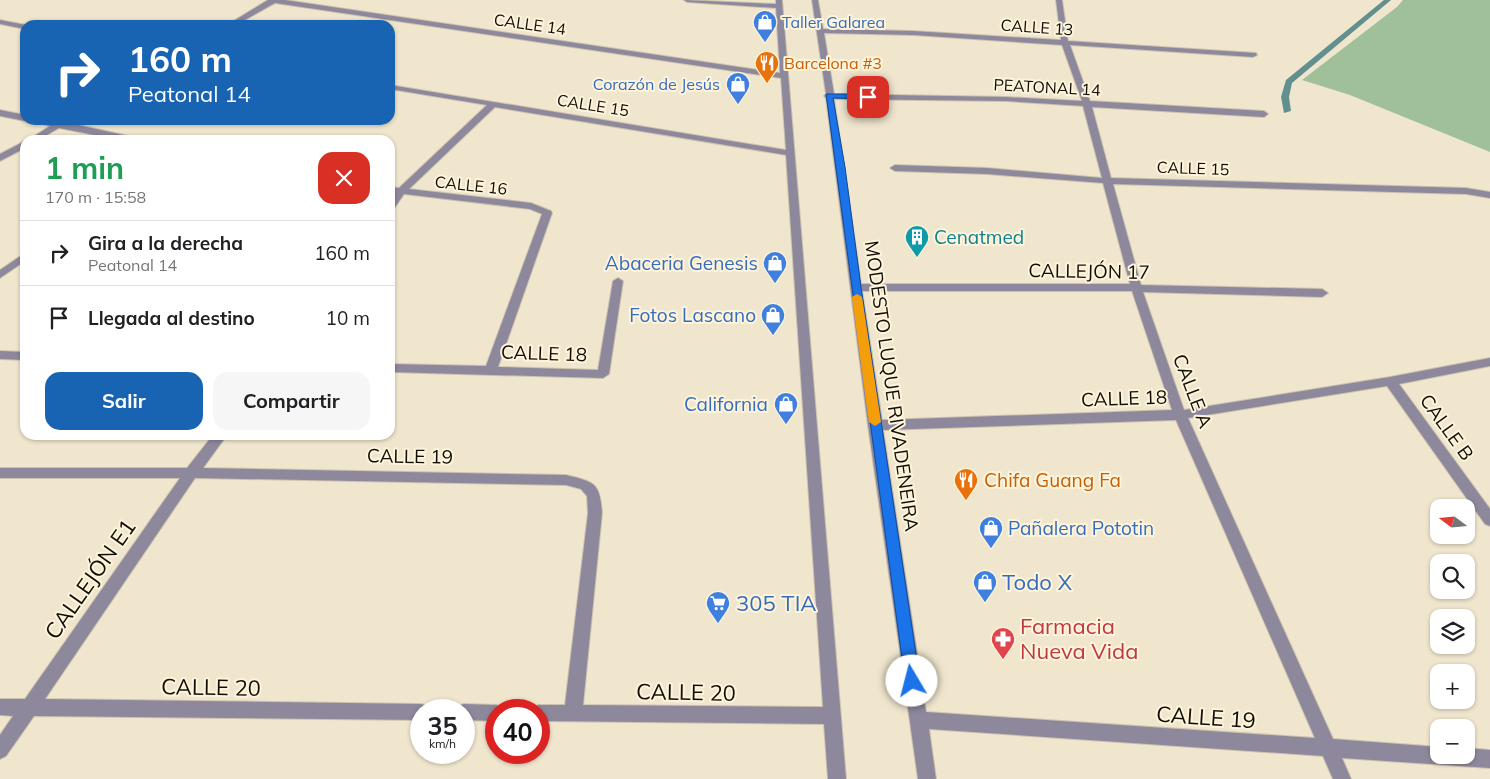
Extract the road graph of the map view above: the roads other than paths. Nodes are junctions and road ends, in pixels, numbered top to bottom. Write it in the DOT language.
graph roads {
  1 [pos="273,0"];
  2 [pos="687,0"];
  3 [pos="815,0"];
  4 [pos="1059,0"];
  5 [pos="780,3"];
  6 [pos="240,20"];
  7 [pos="0,22"];
  8 [pos="20,25"];
  9 [pos="819,31"];
  10 [pos="1065,43"];
  11 [pos="1253,55"];
  12 [pos="785,76"];
  13 [pos="395,88"];
  14 [pos="828,96"];
  15 [pos="493,104"];
  16 [pos="1087,104"];
  17 [pos="0,113"];
  18 [pos="1264,114"];
  19 [pos="20,117"];
  20 [pos="57,125"];
  21 [pos="40,135"];
  22 [pos="108,135"];
  23 [pos="20,147"];
  24 [pos="790,153"];
  25 [pos="0,158"];
  26 [pos="895,168"];
  27 [pos="1109,181"];
  28 [pos="395,191"];
  29 [pos="401,192"];
  30 [pos="1490,195"];
  31 [pos="395,201"];
  32 [pos="20,260"];
  33 [pos="0,275"];
  34 [pos="618,281"];
  35 [pos="856,287"];
  36 [pos="1136,288"];
  37 [pos="1322,292"];
  38 [pos="0,355"];
  39 [pos="20,356"];
  40 [pos="1490,362"];
  41 [pos="395,368"];
  42 [pos="490,371"];
  43 [pos="1390,381"];
  44 [pos="1180,415"];
  45 [pos="875,425"];
  46 [pos="216,440"];
  47 [pos="0,473"];
  48 [pos="191,473"];
  49 [pos="1490,520"];
  50 [pos="0,707"];
  51 [pos="29,707"];
  52 [pos="410,712"];
  53 [pos="550,713"];
  54 [pos="573,714"];
  55 [pos="832,716"];
  56 [pos="918,720"];
  57 [pos="1330,748"];
  58 [pos="0,750"];
  59 [pos="1490,759"];
  60 [pos="836,779"];
  61 [pos="927,779"];
  62 [pos="1342,779"];
  1 -- 6 [label="street"];
  1 -- 12 [label="street, CALLE 14"];
  2 -- 5 [label="street"];
  3 -- 9 [label="street, MODESTO LUQUE RIVADENEIRA"];
  4 -- 10 [label="street, CALLE A"];
  5 -- 12 [label="street"];
  7 -- 8 [label="street"];
  9 -- 10 [label="street, CALLE 13"];
  9 -- 14 [label="street, MODESTO LUQUE RIVADENEIRA"];
  10 -- 11 [label="street, CALLE 13"];
  10 -- 16 [label="street, CALLE A"];
  12 -- 24 [label="street"];
  13 -- 15 [label="street, CALLE 15"];
  14 -- 16 [label="street, PEATONAL 14"];
  14 -- 35 [label="street, MODESTO LUQUE RIVADENEIRA"];
  15 -- 24 [label="street, CALLE 15"];
  15 -- 29 [label="street"];
  16 -- 18 [label="street, PEATONAL 14"];
  16 -- 27 [label="street, CALLE A"];
  17 -- 19 [label="street"];
  20 -- 21 [label="street"];
  20 -- 22 [label="street"];
  23 -- 25 [label="street"];
  24 -- 55 [label="street"];
  26 -- 27 [label="street, CALLE 15"];
  27 -- 30 [label="street, CALLE 15"];
  27 -- 36 [label="street, CALLE A"];
  28 -- 29 [label="street, CALLE 16"];
  29 -- 31 [label="street"];
  29 -- 42 [label="street, CALLE 16"];
  32 -- 33 [label="street"];
  34 -- 42 [label="street, CALLE 18"];
  35 -- 36 [label="street, CALLEJÓN 17"];
  35 -- 45 [label="street, MODESTO LUQUE RIVADENEIRA"];
  36 -- 37 [label="street, CALLEJÓN 17"];
  36 -- 44 [label="street, CALLE A"];
  38 -- 39 [label="street"];
  40 -- 43 [label="street, CALLE 18"];
  41 -- 42 [label="street, CALLE 18"];
  43 -- 44 [label="street, CALLE 18"];
  43 -- 49 [label="street, CALLE B"];
  44 -- 45 [label="street, CALLE 18"];
  44 -- 57 [label="street, CALLE A"];
  45 -- 56 [label="street, MODESTO LUQUE RIVADENEIRA"];
  46 -- 48 [label="street, CALLEJÓN E1"];
  47 -- 48 [label="street, CALLE 19"];
  48 -- 51 [label="street, CALLEJÓN E1"];
  48 -- 54 [label="street, CALLE 19"];
  50 -- 51 [label="street, CALLE 20"];
  51 -- 52 [label="street, CALLE 20"];
  51 -- 58 [label="street, CALLEJÓN E1"];
  53 -- 54 [label="street, CALLE 20"];
  54 -- 55 [label="street, CALLE 20"];
  55 -- 60 [label="street"];
  56 -- 57 [label="street, CALLE 19"];
  56 -- 61 [label="street, MODESTO LUQUE RIVADENEIRA"];
  57 -- 59 [label="street, CALLE 19"];
  57 -- 62 [label="street, CALLE A"];
}
